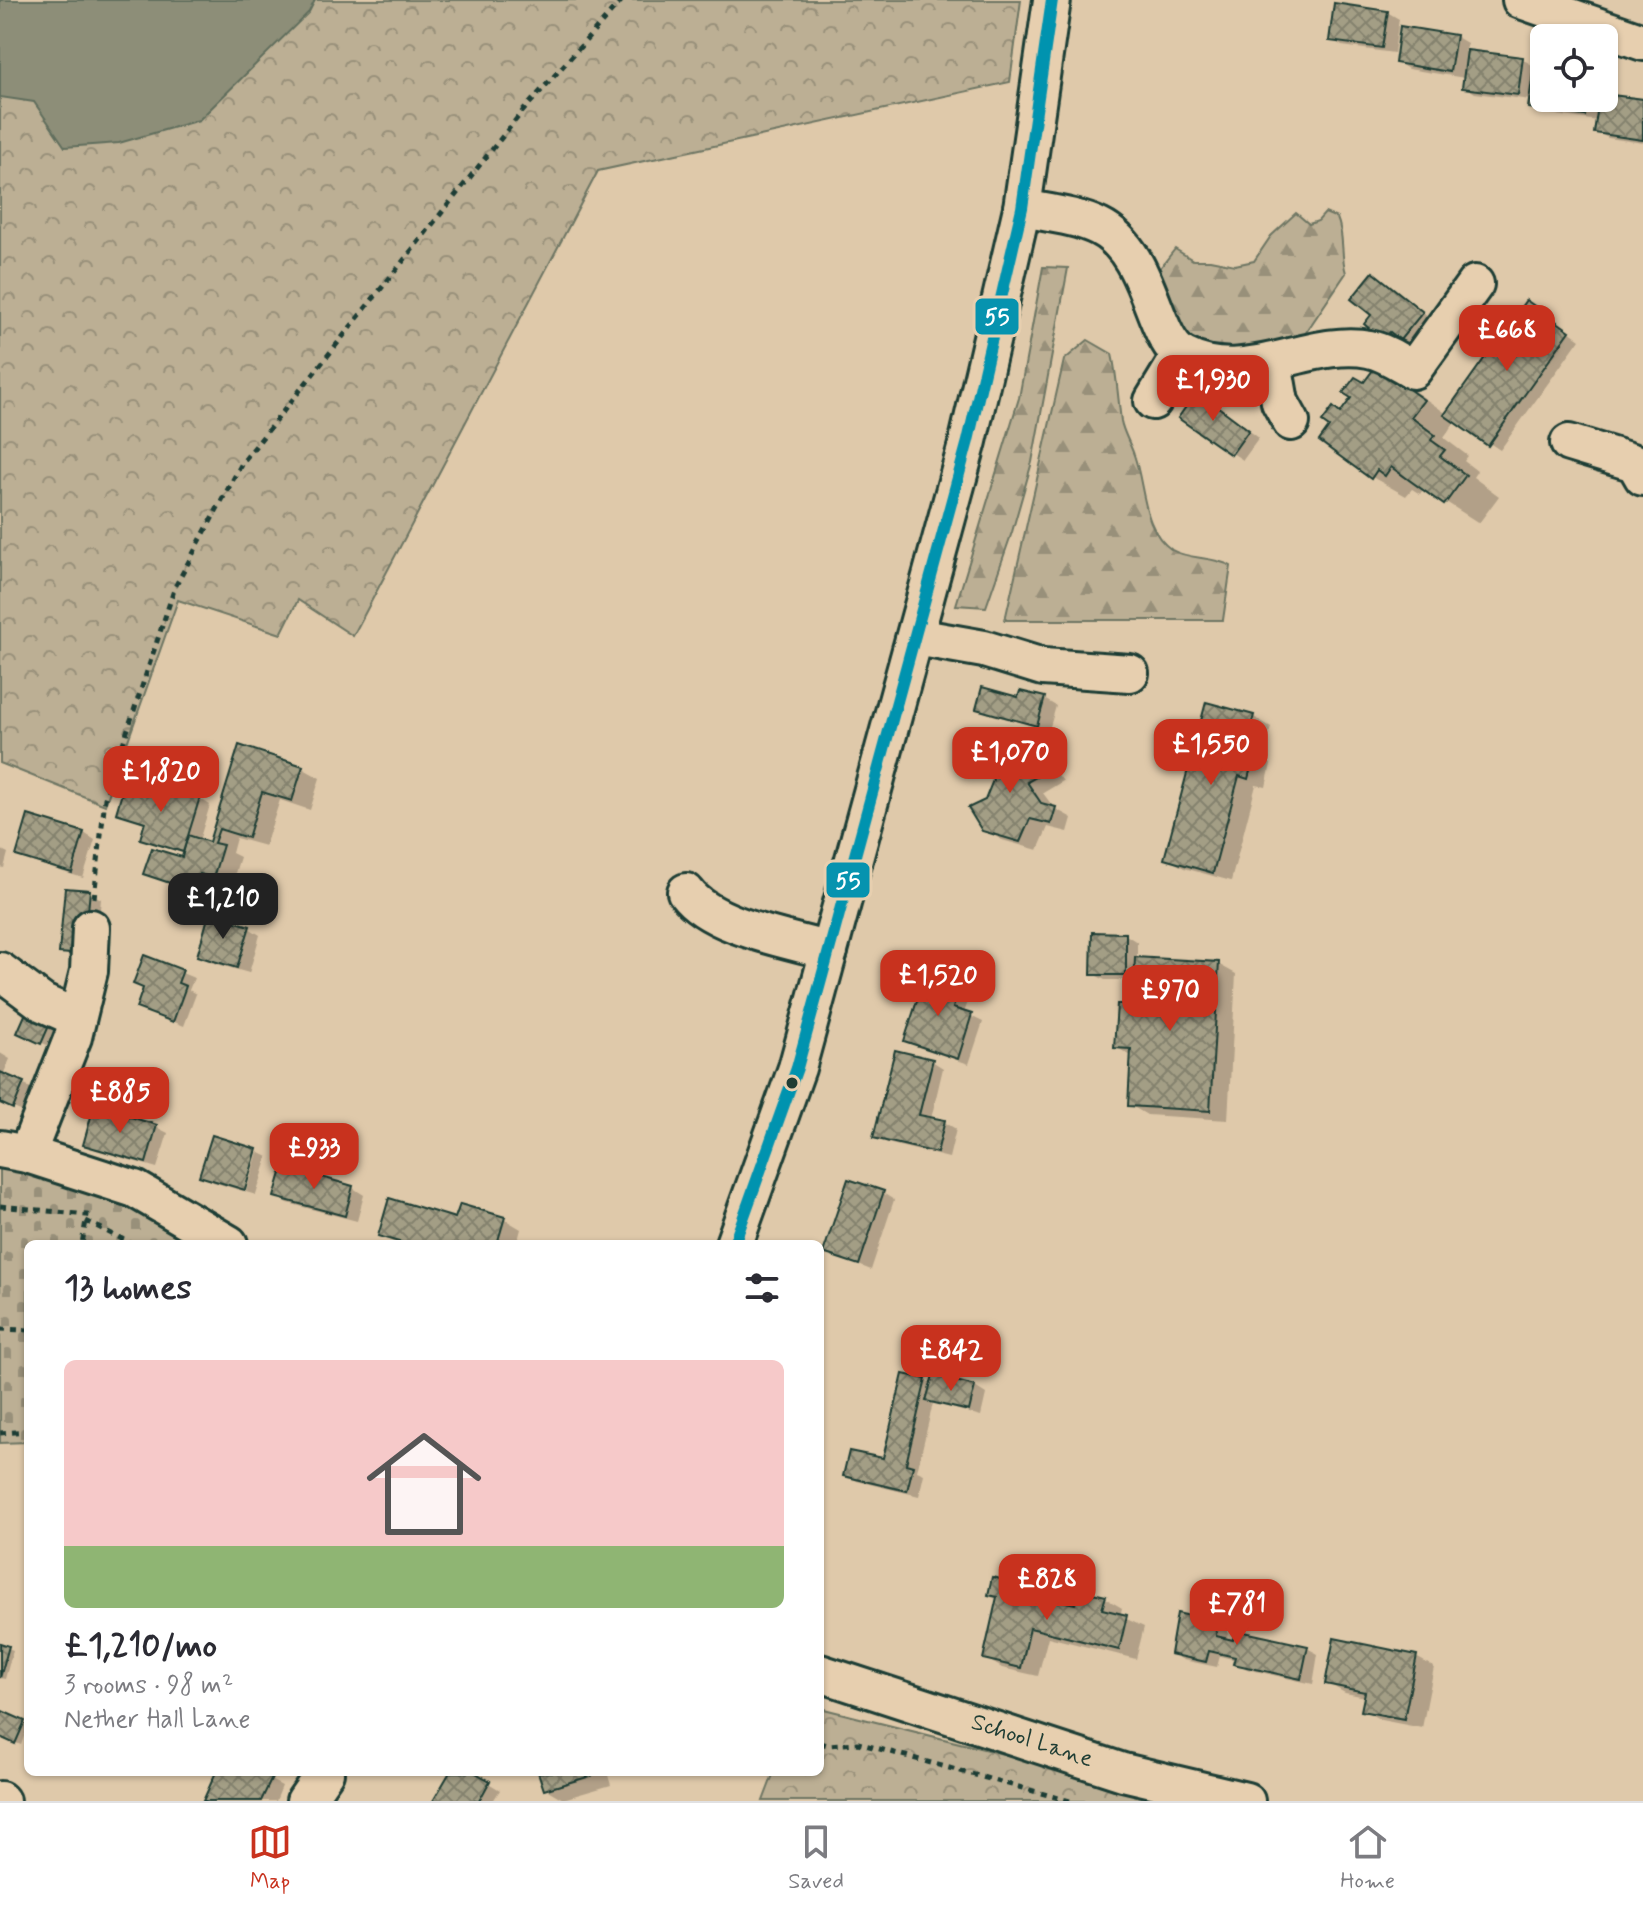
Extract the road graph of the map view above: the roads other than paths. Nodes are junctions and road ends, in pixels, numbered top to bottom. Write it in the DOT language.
graph roads {
  1 [pos="1052,0"];
  2 [pos="1521,0"];
  3 [pos="1643,42"];
  4 [pos="1022,208"];
  5 [pos="1475,284"];
  6 [pos="1181,355"];
  7 [pos="1273,362"];
  8 [pos="1153,401"];
  9 [pos="1291,422"];
  10 [pos="1569,443"];
  11 [pos="1643,477"];
  12 [pos="916,637"];
  13 [pos="1130,673"];
  14 [pos="686,892"];
  15 [pos="91,928"];
  16 [pos="829,951"];
  17 [pos="0,971"];
  18 [pos="77,1018"];
  19 [pos="14,1151"];
  20 [pos="222,1240"];
  21 [pos="735,1240"];
  22 [pos="824,1674"];
  23 [pos="1246,1801"];
  1 -- 4 [label="street"];
  2 -- 3 [label="street"];
  4 -- 6 [label="street"];
  4 -- 12 [label="street"];
  5 -- 7 [label="street"];
  6 -- 7 [label="street"];
  6 -- 8 [label="street"];
  7 -- 9 [label="street"];
  10 -- 11 [label="street"];
  12 -- 13 [label="street"];
  12 -- 16 [label="street"];
  14 -- 16 [label="street"];
  15 -- 18 [label="street"];
  16 -- 21 [label="street"];
  17 -- 18 [label="street"];
  18 -- 19 [label="street"];
  19 -- 20 [label="street"];
  22 -- 23 [label="street, School Lane"];
}
